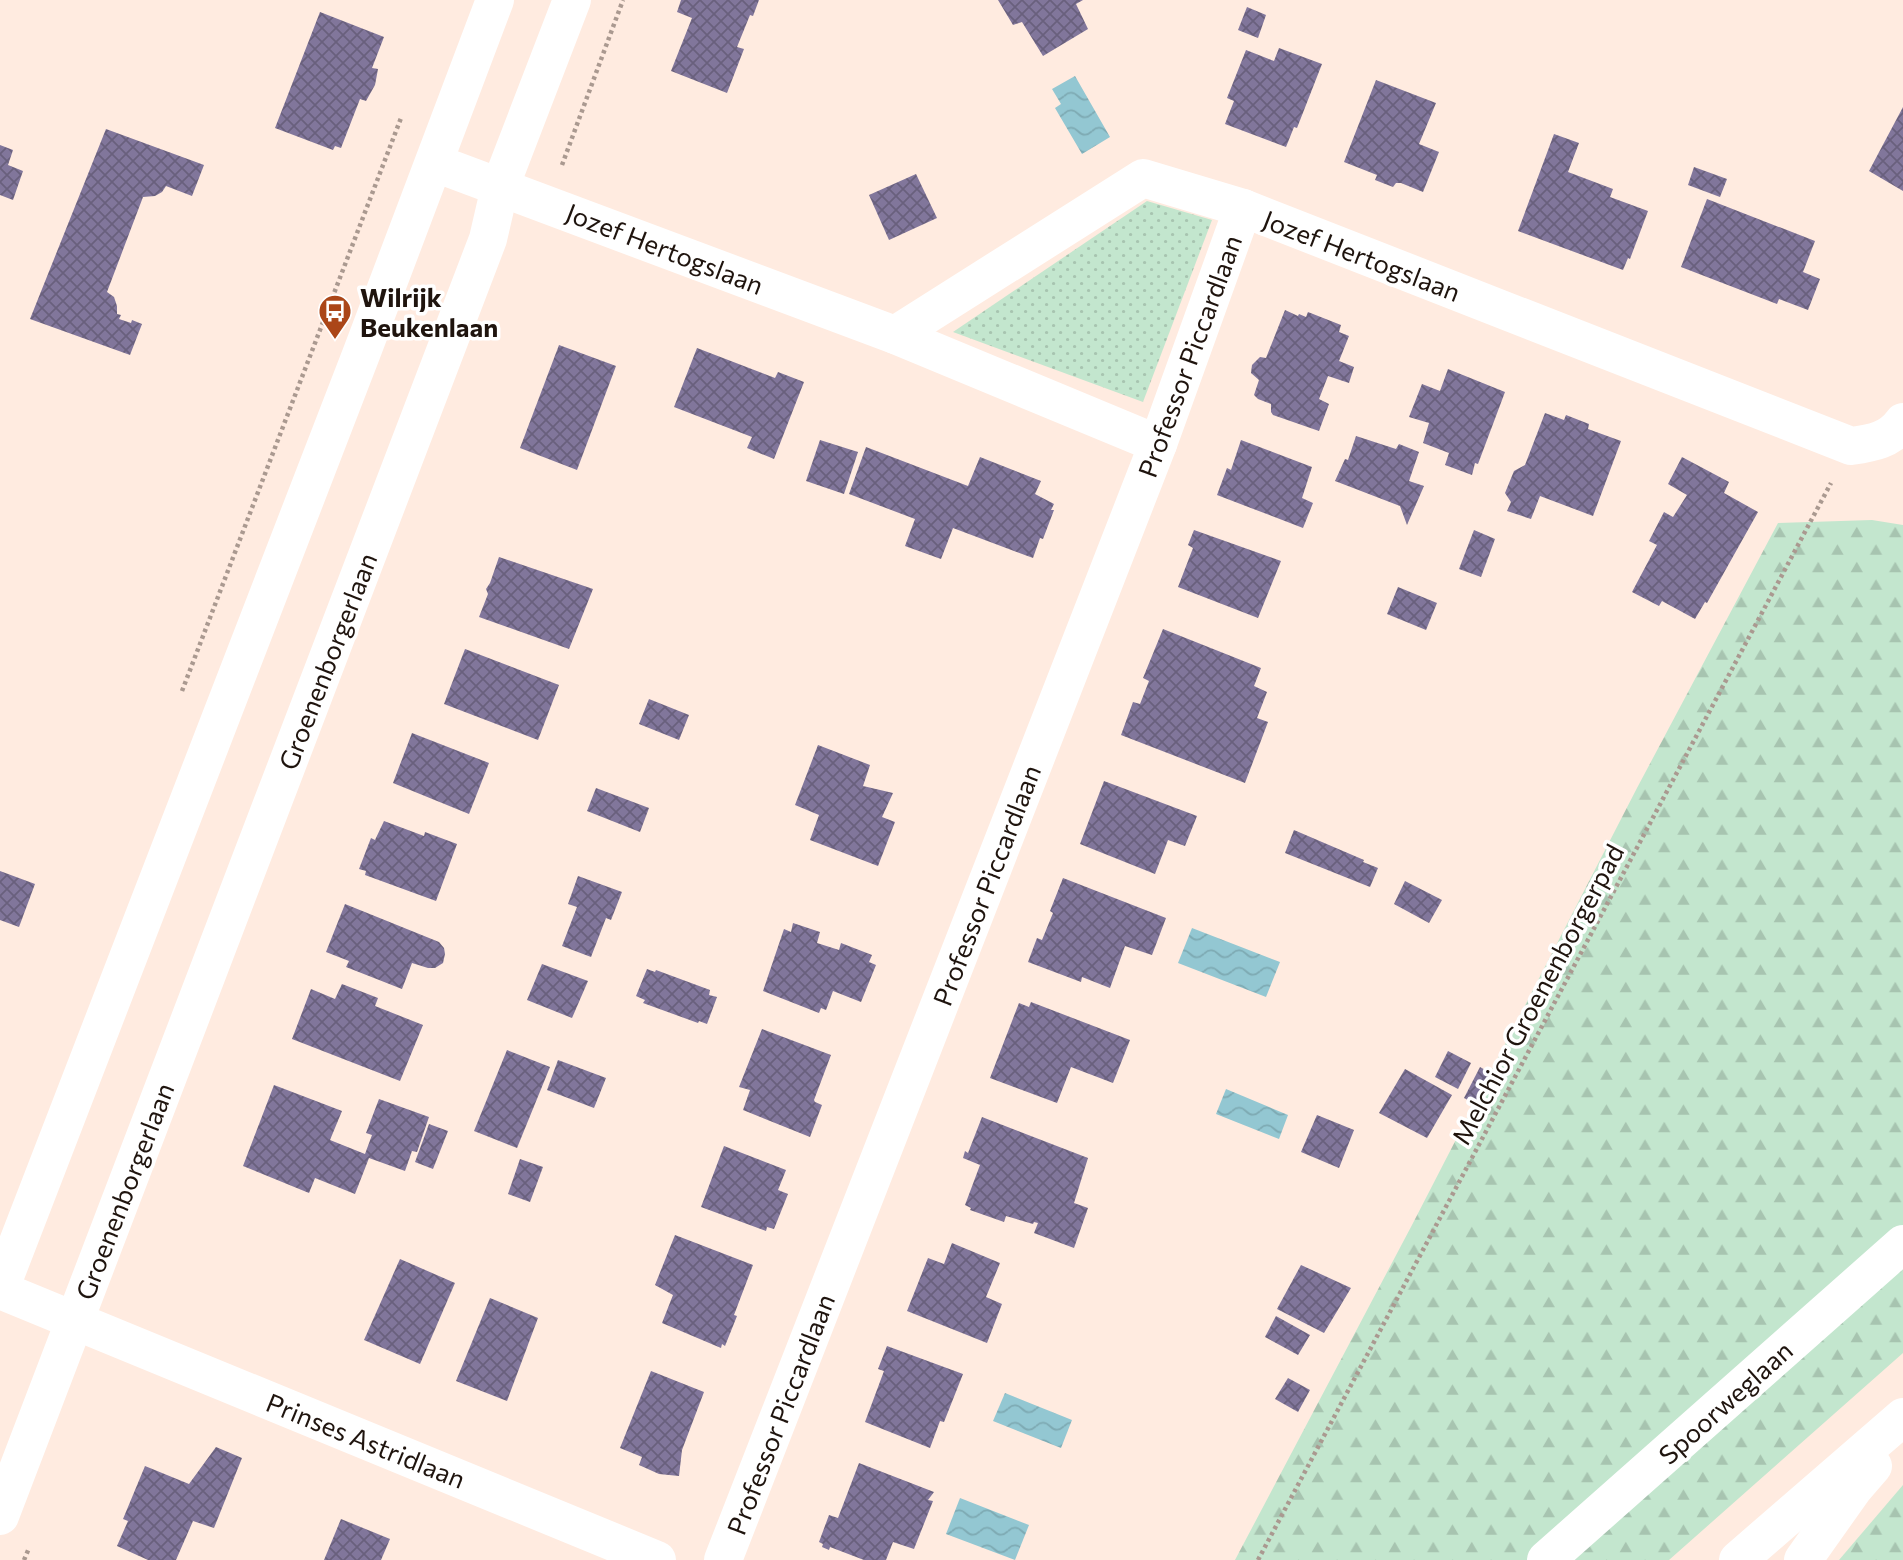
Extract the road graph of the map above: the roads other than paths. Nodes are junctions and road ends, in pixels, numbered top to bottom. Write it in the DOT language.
graph roads {
  1 [pos="495,0"];
  2 [pos="572,0"];
  3 [pos="435,163"];
  4 [pos="500,187"];
  5 [pos="1243,208"];
  6 [pos="895,335"];
  7 [pos="1903,422"];
  8 [pos="1158,444"];
  9 [pos="1903,1244"];
  10 [pos="0,1290"];
  11 [pos="75,1320"];
  12 [pos="1903,1417"];
  13 [pos="1903,1434"];
  14 [pos="0,1516"];
  15 [pos="657,1560"];
  16 [pos="723,1560"];
  17 [pos="1546,1560"];
  18 [pos="1738,1560"];
  19 [pos="1803,1560"];
  1 -- 3 [label="main road, Groenenborgerlaan"];
  2 -- 4 [label="main road, Groenenborgerlaan"];
  3 -- 4 [label="main road, Jozef Hertogslaan"];
  3 -- 10 [label="main road, Groenenborgerlaan"];
  4 -- 6 [label="main road, Jozef Hertogslaan"];
  4 -- 11 [label="main road, Groenenborgerlaan"];
  5 -- 6 [label="main road, Jozef Hertogslaan"];
  5 -- 7 [label="main road, Jozef Hertogslaan"];
  5 -- 8 [label="main road, Professor Piccardlaan"];
  6 -- 8 [label="main road, Jozef Hertogslaan"];
  8 -- 16 [label="main road, Professor Piccardlaan"];
  9 -- 17 [label="main road, Spoorweglaan"];
  10 -- 11 [label="main road, Groenenborgerlaan"];
  11 -- 14 [label="main road, Groenenborgerlaan"];
  11 -- 15 [label="main road, Prinses Astridlaan"];
  12 -- 18 [label="main road"];
  13 -- 19 [label="main road"];
}
